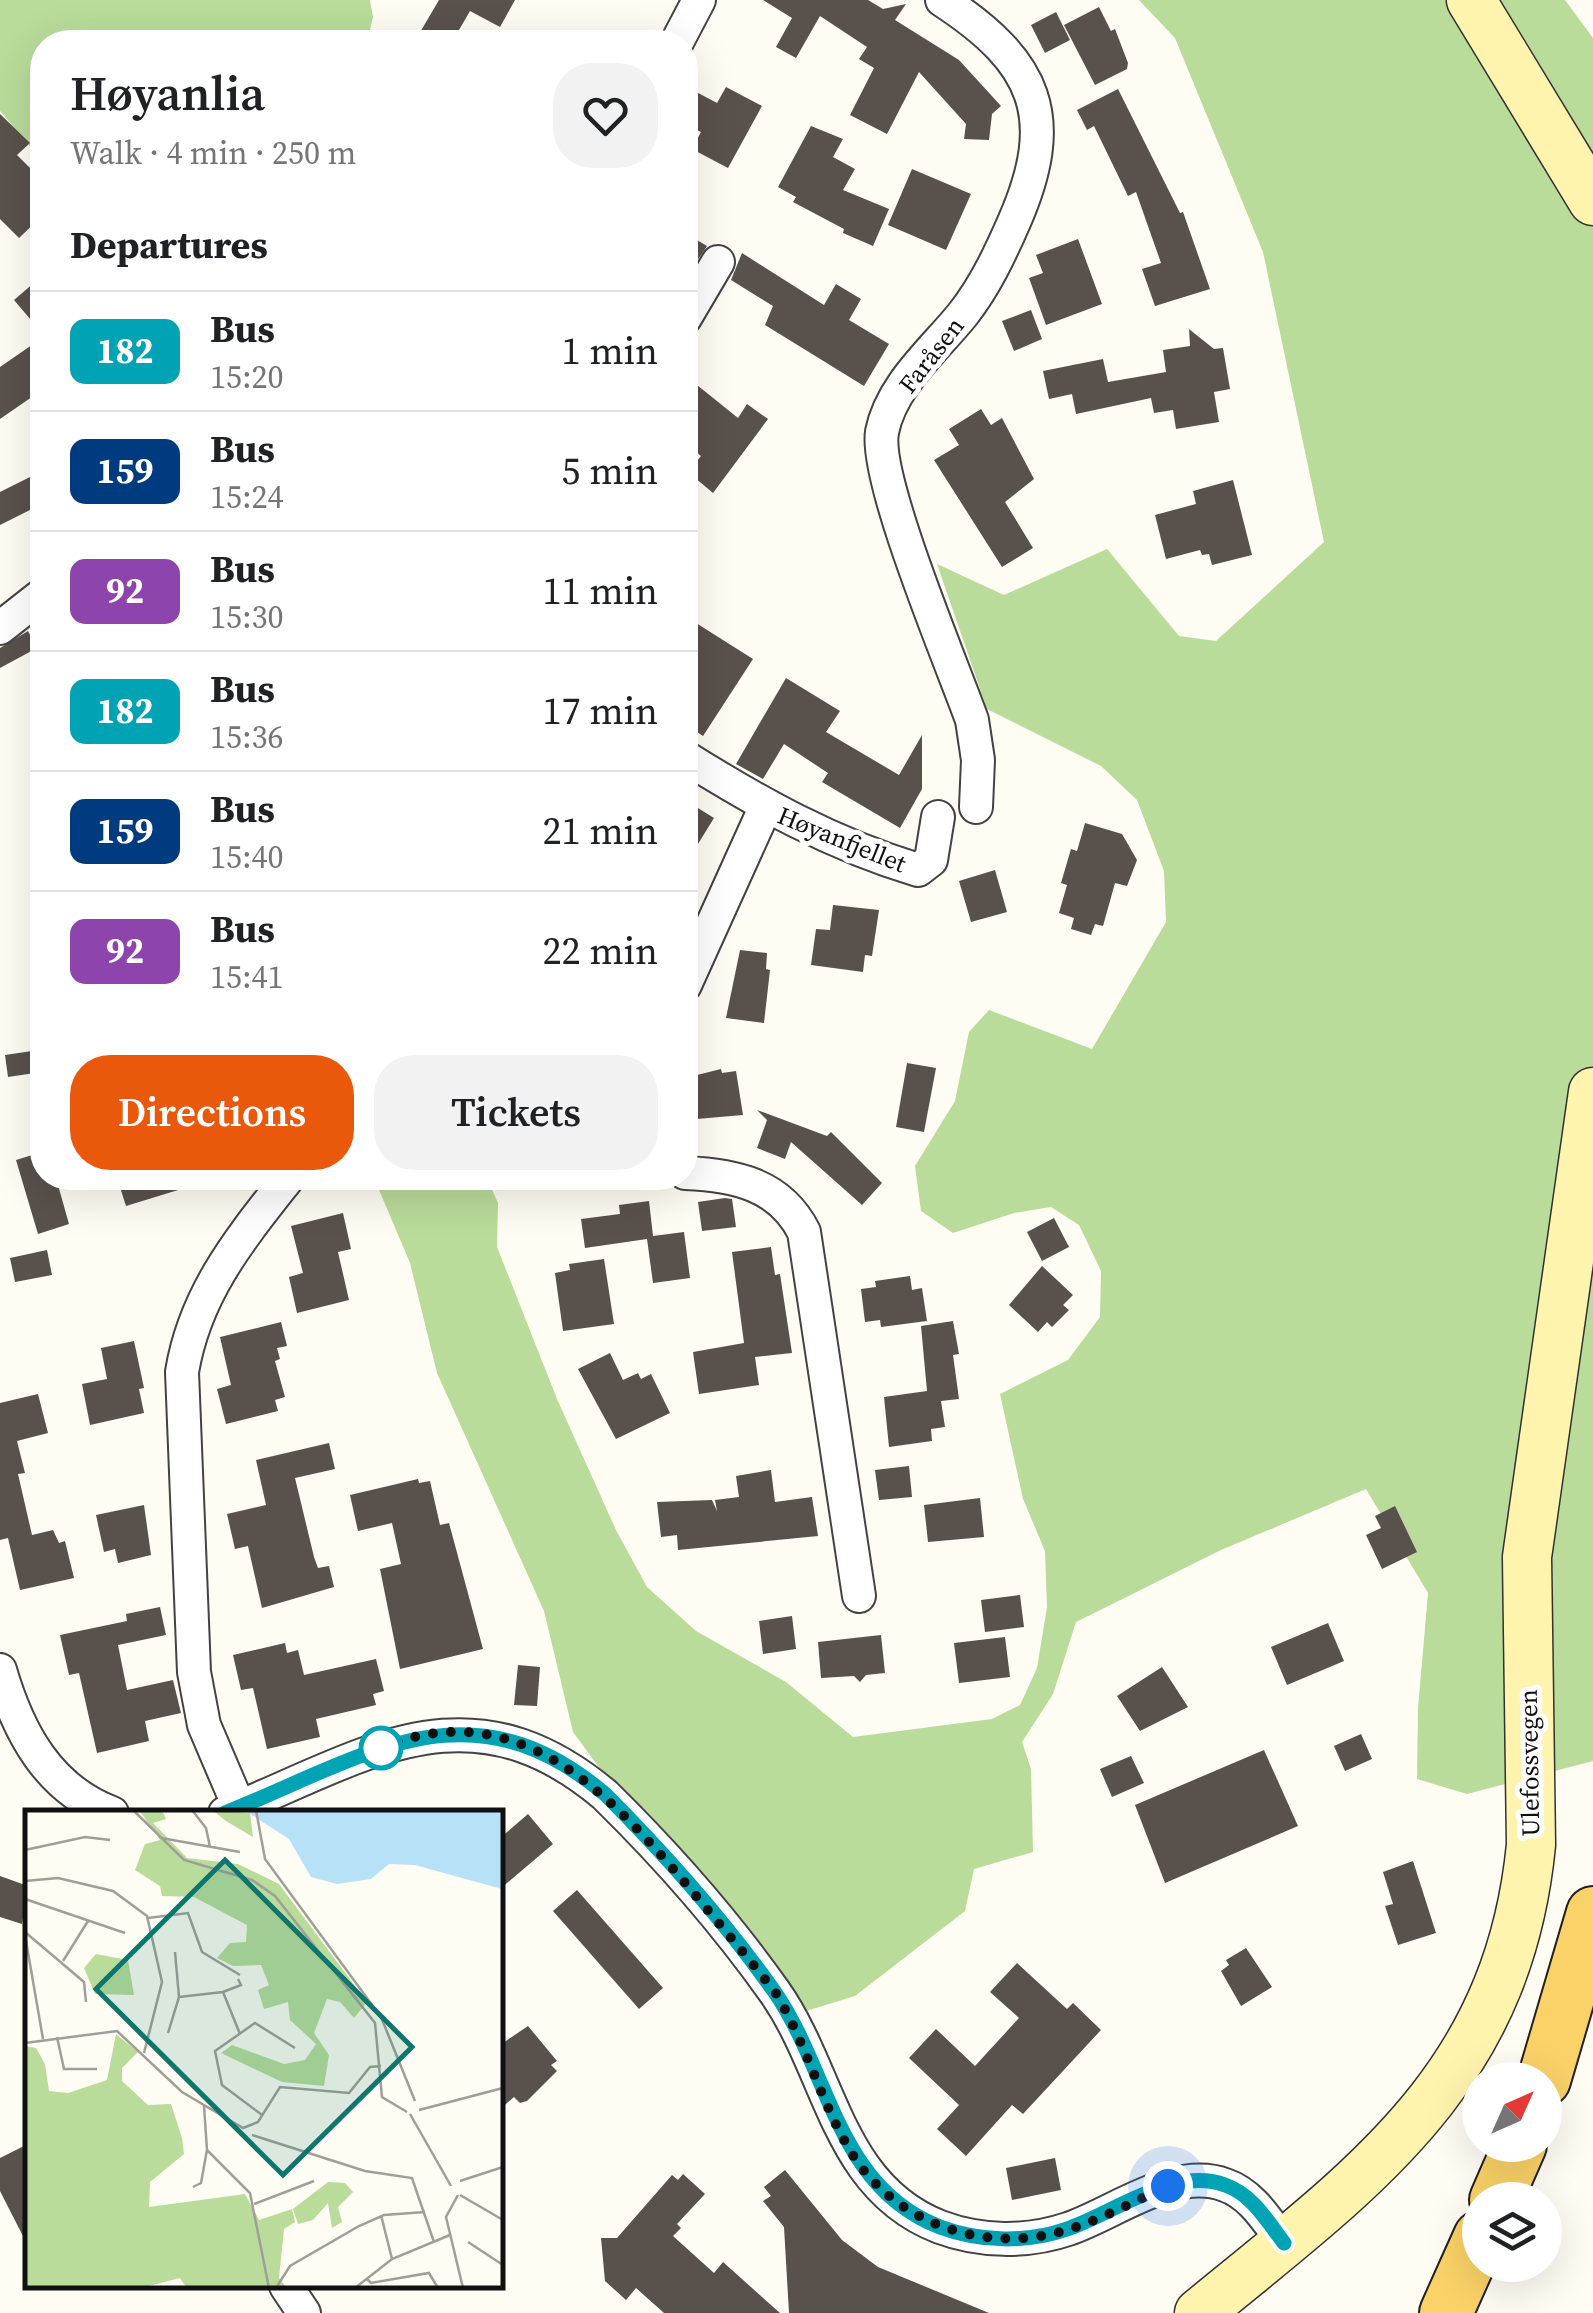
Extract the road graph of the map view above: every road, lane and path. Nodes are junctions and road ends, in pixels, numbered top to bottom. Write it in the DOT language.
graph roads {
  1 [pos="699,0"];
  2 [pos="942,0"];
  3 [pos="1471,0"];
  4 [pos="683,30"];
  5 [pos="1593,201"];
  6 [pos="718,262"];
  7 [pos="698,296"];
  8 [pos="30,604"];
  9 [pos="0,628"];
  10 [pos="698,764"];
  11 [pos="976,806"];
  12 [pos="765,808"];
  13 [pos="938,817"];
  14 [pos="698,956"];
  15 [pos="1593,1092"];
  16 [pos="698,1175"];
  17 [pos="279,1190"];
  18 [pos="858,1596"];
  19 [pos="0,1670"];
  20 [pos="107,1810"];
  21 [pos="232,1810"];
  22 [pos="1593,1913"];
  23 [pos="1549,2062"];
  24 [pos="1284,2243"];
  25 [pos="1462,2277"];
  26 [pos="287,2288"];
  27 [pos="304,2313"];
  28 [pos="1199,2313"];
  29 [pos="1446,2313"];
  1 -- 4 [label="street"];
  2 -- 11 [label="street, Faråsen"];
  3 -- 5 [label="street"];
  6 -- 7 [label="street"];
  8 -- 9 [label="street"];
  10 -- 12 [label="street, Høyanfjellet"];
  12 -- 13 [label="street, Høyanfjellet"];
  12 -- 14 [label="street, Høyanfjellet"];
  15 -- 24 [label="street, Ulefossvegen"];
  16 -- 18 [label="street"];
  17 -- 21 [label="street"];
  19 -- 20 [label="street"];
  21 -- 24 [label="street"];
  22 -- 23 [label="main road"];
  24 -- 28 [label="street, Ulefossvegen"];
  25 -- 29 [label="main road"];
  26 -- 27 [label="street"];
}
